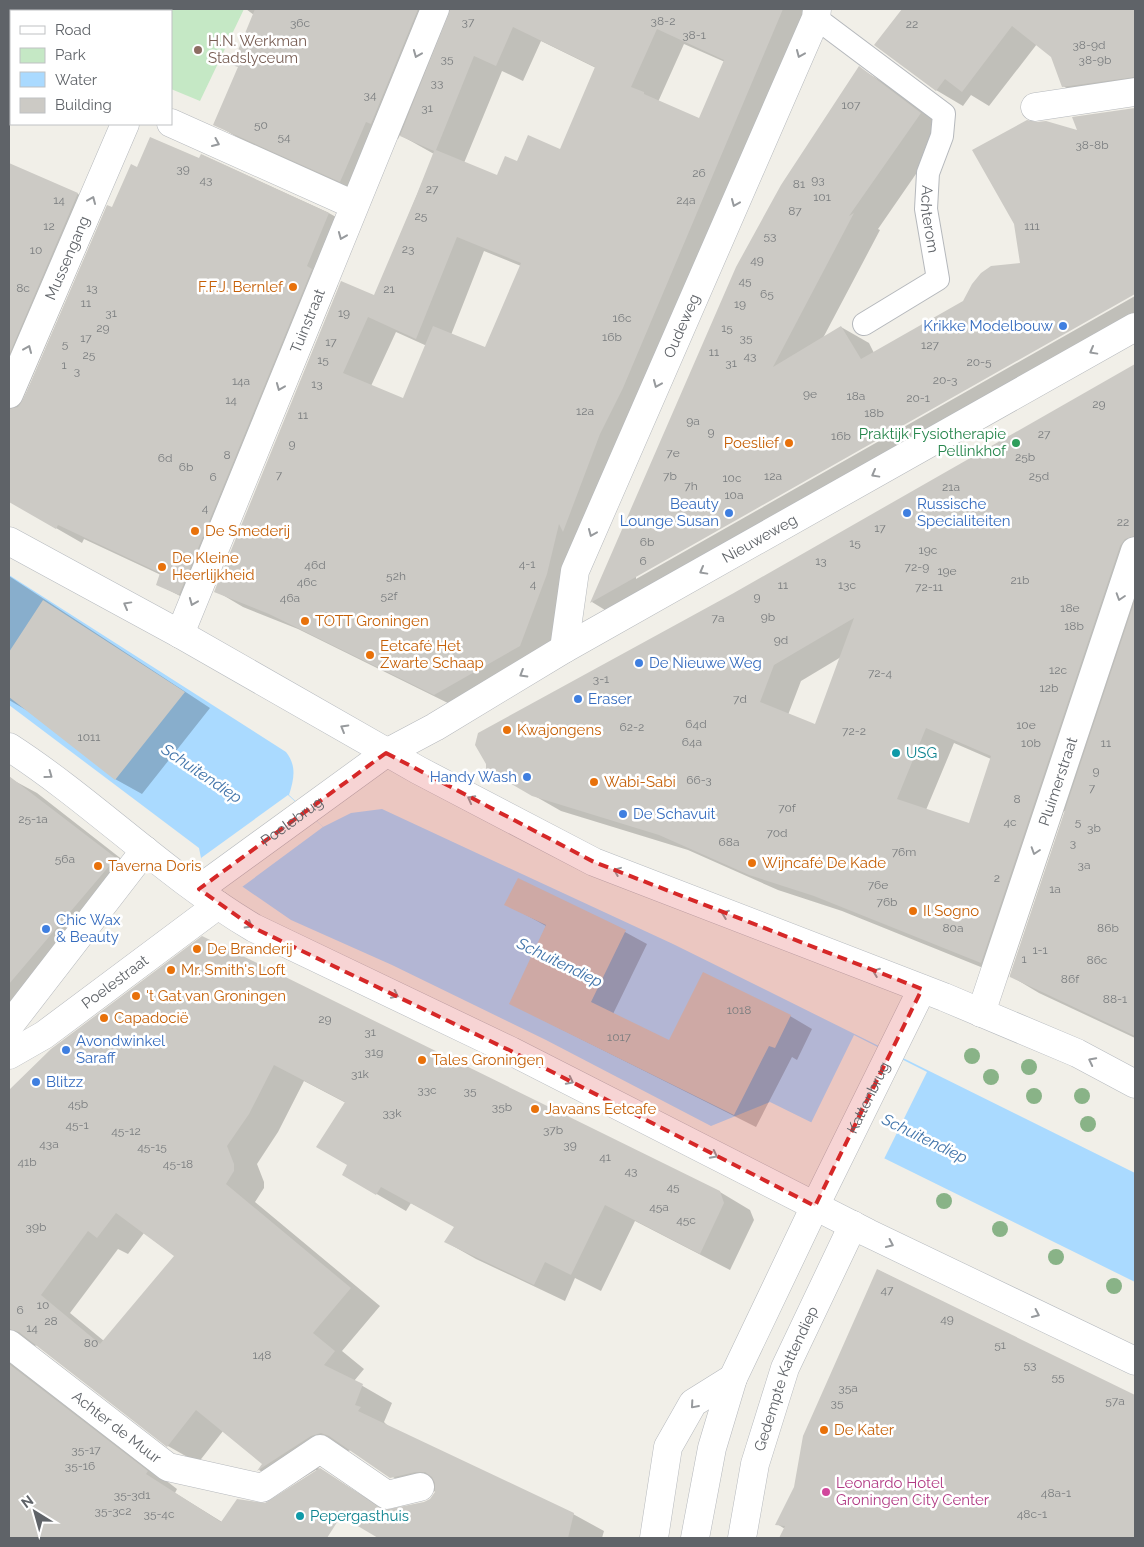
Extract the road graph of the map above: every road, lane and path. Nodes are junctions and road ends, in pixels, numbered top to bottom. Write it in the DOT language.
graph roads {
  1 [pos="435,9"];
  2 [pos="816,14"];
  3 [pos="1135,92"];
  4 [pos="1034,107"];
  5 [pos="172,123"];
  6 [pos="125,125"];
  7 [pos="354,205"];
  8 [pos="864,324"];
  9 [pos="1135,328"];
  10 [pos="9,394"];
  11 [pos="9,541"];
  12 [pos="1135,551"];
  13 [pos="180,634"];
  14 [pos="564,649"];
  15 [pos="9,747"];
  16 [pos="386,753"];
  17 [pos="145,850"];
  18 [pos="211,890"];
  19 [pos="922,989"];
  20 [pos="981,1013"];
  21 [pos="9,1026"];
  22 [pos="9,1055"];
  23 [pos="1135,1084"];
  24 [pos="815,1206"];
  25 [pos="853,1226"];
  26 [pos="9,1344"];
  27 [pos="1135,1361"];
  28 [pos="733,1378"];
  29 [pos="420,1487"];
  30 [pos="654,1538"];
  31 [pos="695,1538"];
  32 [pos="742,1538"];
  1 -- 7 [label="street, Tuinstraat, one-way"];
  2 -- 8 [label="lane, Achterom"];
  2 -- 14 [label="street, Oudeweg, one-way"];
  3 -- 4 [label="street"];
  5 -- 7 [label="street, one-way"];
  10 -- 6 [label="street, Mussengang, one-way"];
  7 -- 13 [label="street, Tuinstraat, one-way"];
  9 -- 14 [label="street, Nieuweweg, one-way"];
  13 -- 11 [label="street, one-way"];
  12 -- 20 [label="street, Pluimerstraat, one-way"];
  16 -- 13 [label="street, one-way"];
  14 -- 16 [label="street, Nieuweweg, one-way"];
  15 -- 17 [label="street, one-way"];
  16 -- 18 [label="street, Poelebrug"];
  19 -- 16 [label="street, one-way"];
  17 -- 18 [label="street"];
  17 -- 21 [label="street"];
  18 -- 22 [label="street, Poelestraat"];
  18 -- 24 [label="street, one-way"];
  19 -- 20 [label="street"];
  19 -- 24 [label="street, Kattenbrug"];
  23 -- 20 [label="street, one-way"];
  24 -- 25 [label="street"];
  24 -- 28 [label="street"];
  25 -- 27 [label="street, one-way"];
  25 -- 32 [label="street, Gedempte Kattendiep"];
  26 -- 29 [label="street, Achter de Muur"];
  28 -- 30 [label="street, one-way"];
  28 -- 31 [label="street"];
}
